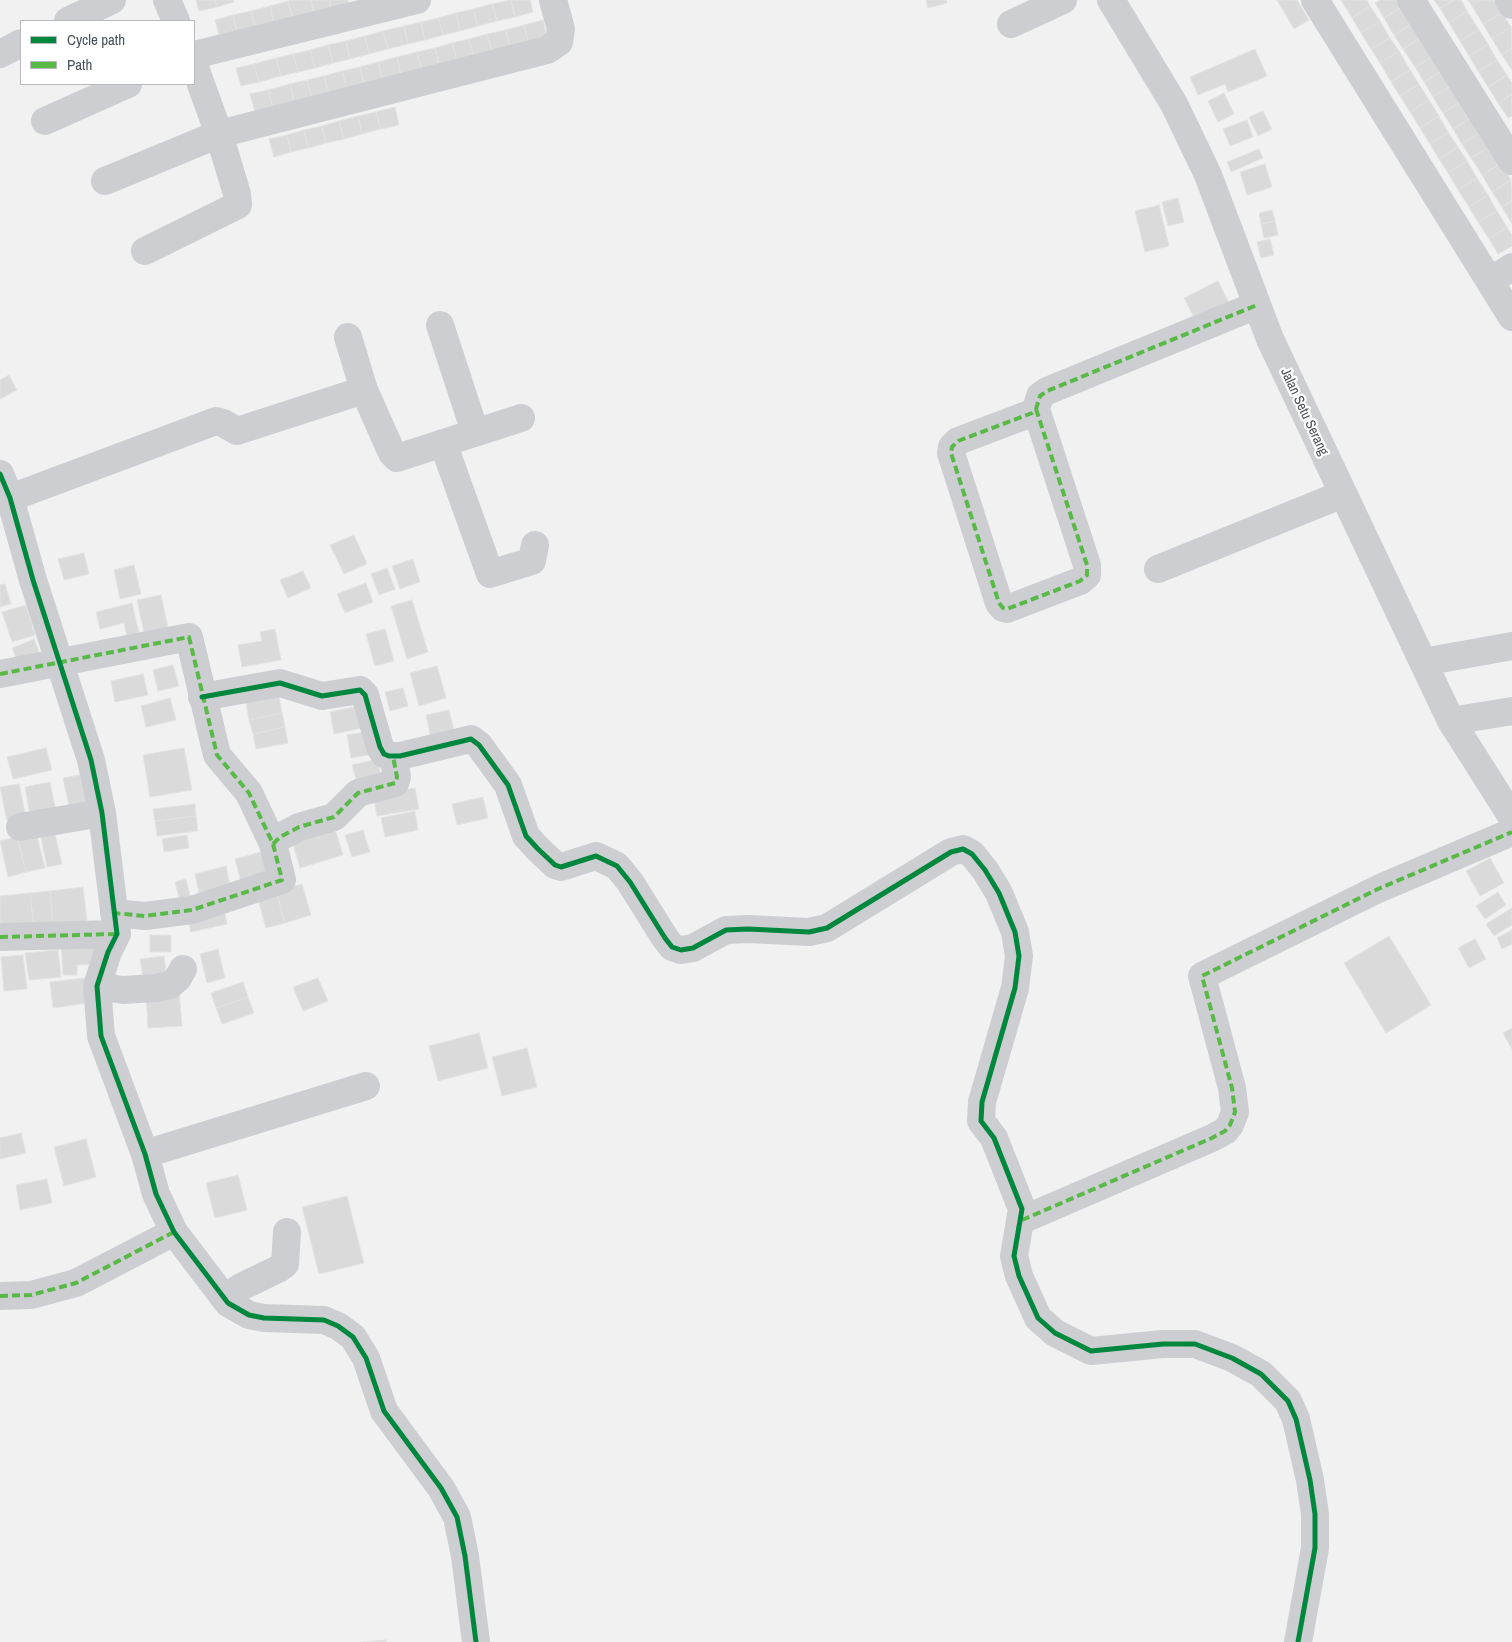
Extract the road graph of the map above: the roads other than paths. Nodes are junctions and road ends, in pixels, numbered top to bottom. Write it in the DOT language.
graph roads {
  1 [pos="112,0"];
  2 [pos="167,0"];
  3 [pos="417,0"];
  4 [pos="553,0"];
  5 [pos="1062,0"];
  6 [pos="1111,0"];
  7 [pos="1138,0"];
  8 [pos="1315,0"];
  9 [pos="1411,0"];
  10 [pos="1509,0"];
  11 [pos="1512,5"];
  12 [pos="70,20"];
  13 [pos="176,20"];
  14 [pos="1011,24"];
  15 [pos="1128,26"];
  16 [pos="20,44"];
  17 [pos="0,54"];
  18 [pos="195,55"];
  19 [pos="195,68"];
  20 [pos="126,85"];
  21 [pos="45,121"];
  22 [pos="219,134"];
  23 [pos="1512,161"];
  24 [pos="105,181"];
  25 [pos="145,251"];
  26 [pos="1501,274"];
  27 [pos="1257,305"];
  28 [pos="1512,317"];
  29 [pos="440,325"];
  30 [pos="348,337"];
  31 [pos="364,390"];
  32 [pos="1036,409"];
  33 [pos="521,418"];
  34 [pos="476,432"];
  35 [pos="443,443"];
  36 [pos="5,486"];
  37 [pos="1343,494"];
  38 [pos="10,537"];
  39 [pos="535,545"];
  40 [pos="1158,569"];
  41 [pos="1512,646"];
  42 [pos="60,662"];
  43 [pos="1423,662"];
  44 [pos="0,674"];
  45 [pos="202,697"];
  46 [pos="1512,711"];
  47 [pos="1452,721"];
  48 [pos="394,756"];
  49 [pos="102,813"];
  50 [pos="1512,817"];
  51 [pos="20,827"];
  52 [pos="1512,832"];
  53 [pos="273,844"];
  54 [pos="116,923"];
  55 [pos="0,937"];
  56 [pos="183,969"];
  57 [pos="98,986"];
  58 [pos="366,1086"];
  59 [pos="145,1154"];
  60 [pos="1022,1220"];
  61 [pos="174,1232"];
  62 [pos="287,1232"];
  63 [pos="0,1296"];
  64 [pos="228,1303"];
  65 [pos="476,1642"];
  66 [pos="1298,1642"];
  1 -- 12 [label="street"];
  2 -- 13 [label="street"];
  3 -- 18 [label="street"];
  4 -- 22 [label="street"];
  5 -- 14 [label="street"];
  6 -- 15 [label="street, Jalan Setu Serang"];
  7 -- 15 [label="street"];
  8 -- 26 [label="street"];
  9 -- 23 [label="street"];
  10 -- 11 [label="street"];
  15 -- 27 [label="street, Jalan Setu Serang"];
  16 -- 17 [label="street"];
  19 -- 22 [label="street"];
  20 -- 21 [label="street"];
  22 -- 24 [label="street"];
  22 -- 25 [label="street"];
  26 -- 28 [label="street"];
  27 -- 32 [label="street"];
  27 -- 37 [label="street, Jalan Setu Serang"];
  29 -- 34 [label="street"];
  30 -- 31 [label="street"];
  31 -- 35 [label="street"];
  31 -- 36 [label="street"];
  32 -- 32 [label="street"];
  33 -- 34 [label="street"];
  34 -- 35 [label="street"];
  35 -- 39 [label="street"];
  36 -- 38 [label="street"];
  37 -- 40 [label="street"];
  37 -- 43 [label="street, Jalan Setu Serang"];
  38 -- 42 [label="street"];
  41 -- 43 [label="street"];
  42 -- 44 [label="street"];
  42 -- 45 [label="street"];
  42 -- 49 [label="street"];
  43 -- 47 [label="street, Jalan Setu Serang"];
  45 -- 48 [label="street"];
  45 -- 53 [label="street"];
  46 -- 47 [label="street"];
  47 -- 50 [label="street, Jalan Setu Serang"];
  48 -- 53 [label="street"];
  48 -- 60 [label="street"];
  49 -- 51 [label="street"];
  49 -- 54 [label="street"];
  52 -- 60 [label="street"];
  53 -- 54 [label="street"];
  54 -- 55 [label="street"];
  54 -- 57 [label="street"];
  56 -- 57 [label="street"];
  57 -- 59 [label="street"];
  58 -- 59 [label="street"];
  59 -- 61 [label="street"];
  60 -- 66 [label="street"];
  61 -- 63 [label="street"];
  61 -- 64 [label="street"];
  62 -- 64 [label="street"];
  64 -- 65 [label="street"];
}
